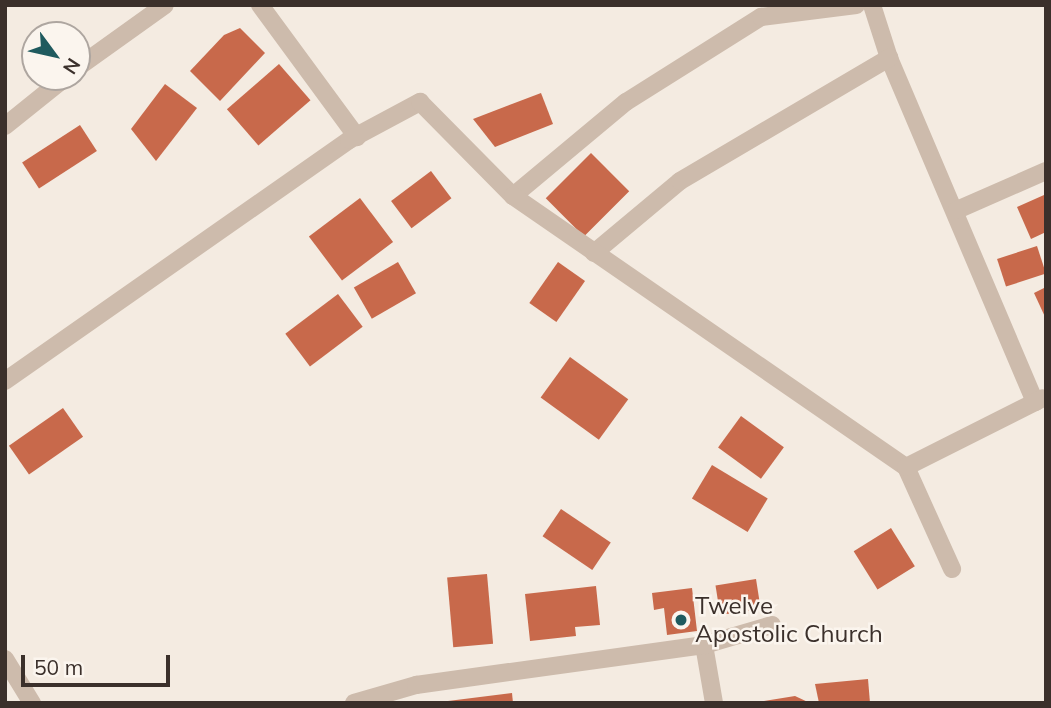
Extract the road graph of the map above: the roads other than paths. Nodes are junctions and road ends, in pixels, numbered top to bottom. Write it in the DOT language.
graph roads {
  1 [pos="165,5"];
  2 [pos="260,5"];
  3 [pos="856,5"];
  4 [pos="872,5"];
  5 [pos="91,58"];
  6 [pos="889,58"];
  7 [pos="48,91"];
  8 [pos="5,125"];
  9 [pos="357,137"];
  10 [pos="1046,171"];
  11 [pos="513,196"];
  12 [pos="957,210"];
  13 [pos="594,253"];
  14 [pos="5,381"];
  15 [pos="1040,399"];
  16 [pos="905,467"];
  17 [pos="952,569"];
  18 [pos="772,625"];
  19 [pos="704,645"];
  20 [pos="5,659"];
  21 [pos="419,694"];
  22 [pos="32,703"];
  23 [pos="354,703"];
  24 [pos="714,703"];
  1 -- 5 [label="street"];
  2 -- 9 [label="street"];
  3 -- 11 [label="street"];
  4 -- 6 [label="street"];
  6 -- 12 [label="street"];
  6 -- 13 [label="street"];
  7 -- 8 [label="street"];
  9 -- 11 [label="street"];
  9 -- 14 [label="street"];
  10 -- 12 [label="street"];
  11 -- 13 [label="street"];
  12 -- 15 [label="street"];
  13 -- 16 [label="street"];
  15 -- 16 [label="street"];
  16 -- 17 [label="street"];
  18 -- 19 [label="street"];
  19 -- 21 [label="street"];
  19 -- 24 [label="street"];
  20 -- 22 [label="street"];
  21 -- 23 [label="street"];
}
